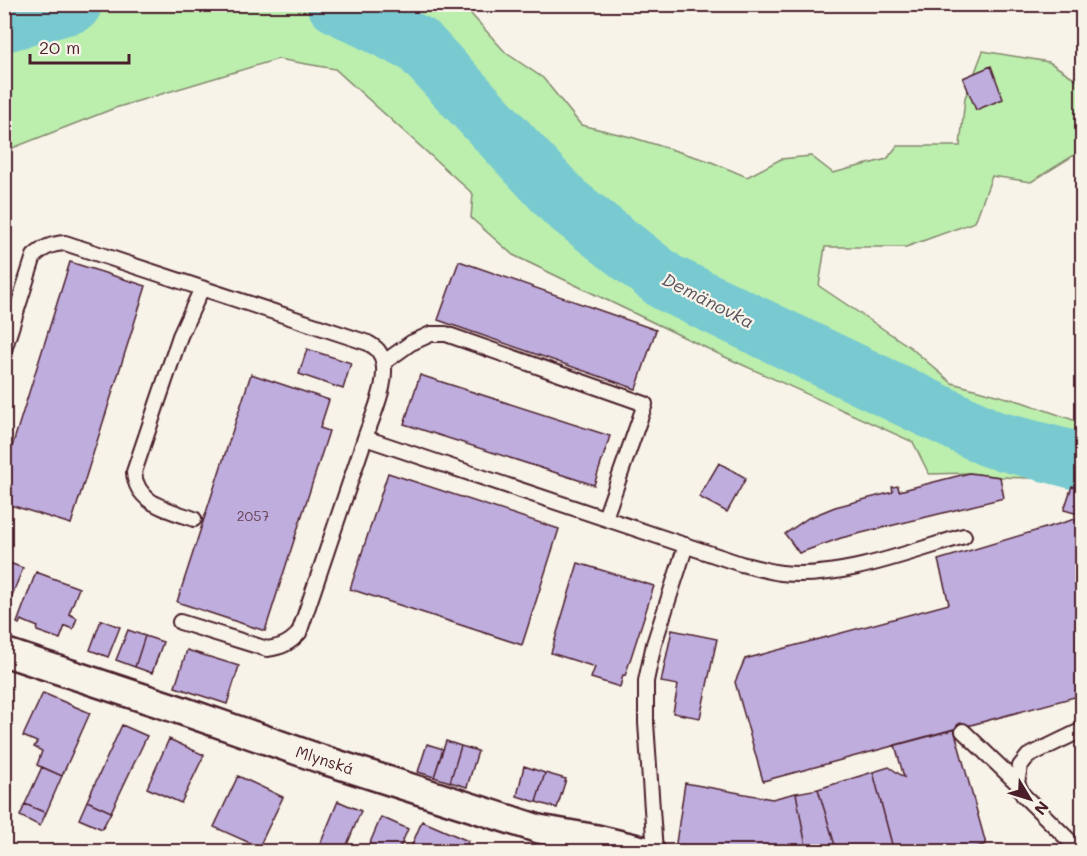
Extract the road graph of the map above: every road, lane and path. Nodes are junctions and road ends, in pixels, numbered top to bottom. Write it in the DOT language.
graph roads {
  1 [pos="202,288"];
  2 [pos="4,350"];
  3 [pos="383,363"];
  4 [pos="365,438"];
  5 [pos="605,518"];
  6 [pos="194,519"];
  7 [pos="964,536"];
  8 [pos="686,545"];
  9 [pos="180,622"];
  10 [pos="4,652"];
  11 [pos="1083,730"];
  12 [pos="963,731"];
  13 [pos="1017,783"];
  14 [pos="653,852"];
  15 [pos="1081,852"];
  1 -- 2 [label="lane"];
  1 -- 3 [label="lane"];
  1 -- 6 [label="lane"];
  3 -- 4 [label="lane"];
  3 -- 5 [label="lane"];
  4 -- 5 [label="lane"];
  4 -- 9 [label="lane"];
  5 -- 8 [label="lane"];
  7 -- 8 [label="lane"];
  8 -- 14 [label="lane"];
  10 -- 14 [label="street, Mlynská"];
  11 -- 13 [label="lane"];
  12 -- 13 [label="lane"];
  13 -- 15 [label="lane"];
}
